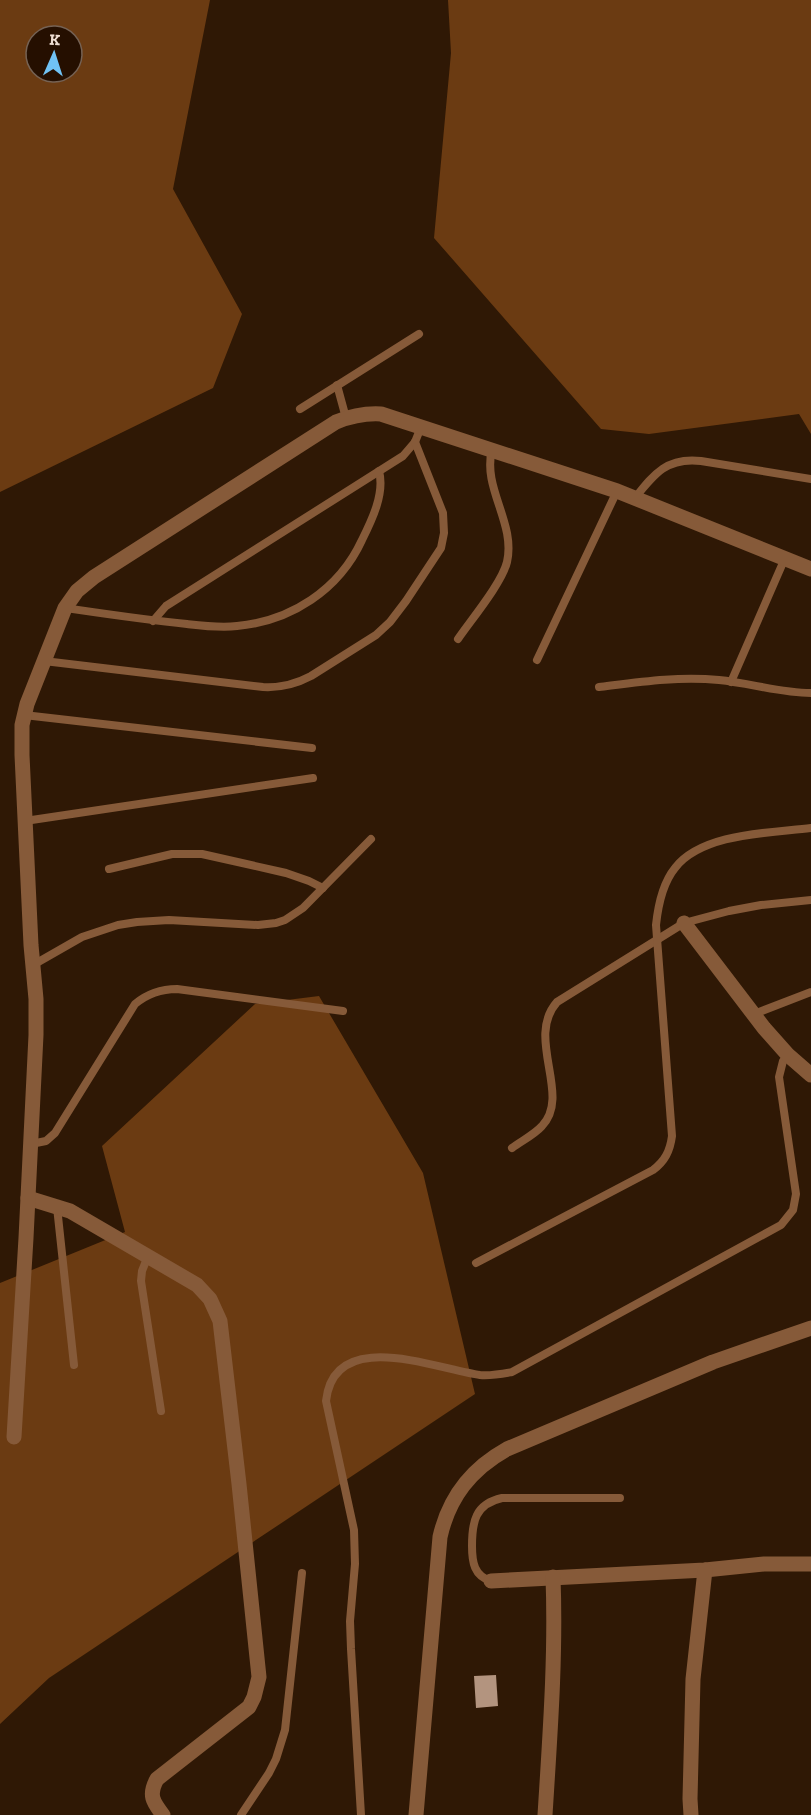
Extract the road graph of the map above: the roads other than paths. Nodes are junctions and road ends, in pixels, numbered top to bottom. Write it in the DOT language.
graph roads {
  1 [pos="419,334"];
  2 [pos="337,385"];
  3 [pos="300,409"];
  4 [pos="346,418"];
  5 [pos="421,427"];
  6 [pos="415,442"];
  7 [pos="492,450"];
  8 [pos="379,471"];
  9 [pos="811,479"];
  10 [pos="616,491"];
  11 [pos="634,498"];
  12 [pos="785,558"];
  13 [pos="811,569"];
  14 [pos="65,608"];
  15 [pos="153,621"];
  16 [pos="458,639"];
  17 [pos="537,660"];
  18 [pos="44,661"];
  19 [pos="731,682"];
  20 [pos="599,687"];
  21 [pos="811,693"];
  22 [pos="24,715"];
  23 [pos="312,748"];
  24 [pos="313,778"];
  25 [pos="25,821"];
  26 [pos="811,828"];
  27 [pos="371,839"];
  28 [pos="109,869"];
  29 [pos="323,888"];
  30 [pos="811,900"];
  31 [pos="684,923"];
  32 [pos="656,940"];
  33 [pos="33,965"];
  34 [pos="811,992"];
  35 [pos="343,1011"];
  36 [pos="754,1014"];
  37 [pos="788,1054"];
  38 [pos="811,1075"];
  39 [pos="31,1144"];
  40 [pos="512,1148"];
  41 [pos="28,1198"];
  42 [pos="57,1206"];
  43 [pos="147,1256"];
  44 [pos="476,1263"];
  45 [pos="811,1328"];
  46 [pos="74,1365"];
  47 [pos="161,1411"];
  48 [pos="14,1437"];
  49 [pos="620,1498"];
  50 [pos="811,1564"];
  51 [pos="705,1570"];
  52 [pos="302,1573"];
  53 [pos="553,1577"];
  54 [pos="491,1581"];
  55 [pos="163,1815"];
  56 [pos="241,1815"];
  57 [pos="361,1815"];
  58 [pos="416,1815"];
  59 [pos="545,1815"];
  60 [pos="691,1815"];
  1 -- 2 [label="lane"];
  2 -- 3 [label="lane"];
  2 -- 4 [label="lane"];
  4 -- 5 [label="street"];
  4 -- 14 [label="street"];
  5 -- 6 [label="lane"];
  5 -- 7 [label="street"];
  6 -- 8 [label="lane"];
  6 -- 18 [label="lane"];
  7 -- 10 [label="street"];
  7 -- 16 [label="lane"];
  8 -- 15 [label="lane"];
  8 -- 15 [label="lane"];
  9 -- 11 [label="lane"];
  10 -- 11 [label="street"];
  10 -- 17 [label="lane"];
  11 -- 12 [label="street"];
  12 -- 13 [label="street"];
  12 -- 19 [label="lane"];
  14 -- 15 [label="lane"];
  14 -- 18 [label="street"];
  18 -- 22 [label="street"];
  19 -- 20 [label="lane"];
  19 -- 21 [label="lane"];
  22 -- 23 [label="lane"];
  22 -- 25 [label="street"];
  24 -- 25 [label="lane"];
  25 -- 33 [label="street"];
  26 -- 32 [label="lane"];
  27 -- 29 [label="lane"];
  28 -- 29 [label="lane"];
  29 -- 33 [label="lane"];
  30 -- 31 [label="lane"];
  31 -- 32 [label="lane"];
  31 -- 36 [label="street"];
  32 -- 40 [label="lane"];
  32 -- 44 [label="lane"];
  33 -- 39 [label="street"];
  34 -- 36 [label="lane"];
  35 -- 39 [label="lane"];
  36 -- 37 [label="street"];
  37 -- 38 [label="street"];
  37 -- 57 [label="lane"];
  39 -- 41 [label="street"];
  41 -- 42 [label="street"];
  41 -- 48 [label="street"];
  42 -- 43 [label="street"];
  42 -- 46 [label="lane"];
  43 -- 47 [label="lane"];
  43 -- 55 [label="street"];
  45 -- 58 [label="street"];
  49 -- 54 [label="lane"];
  50 -- 51 [label="street"];
  51 -- 53 [label="street"];
  51 -- 60 [label="street"];
  52 -- 56 [label="lane"];
  53 -- 54 [label="street"];
  53 -- 59 [label="street"];
}
